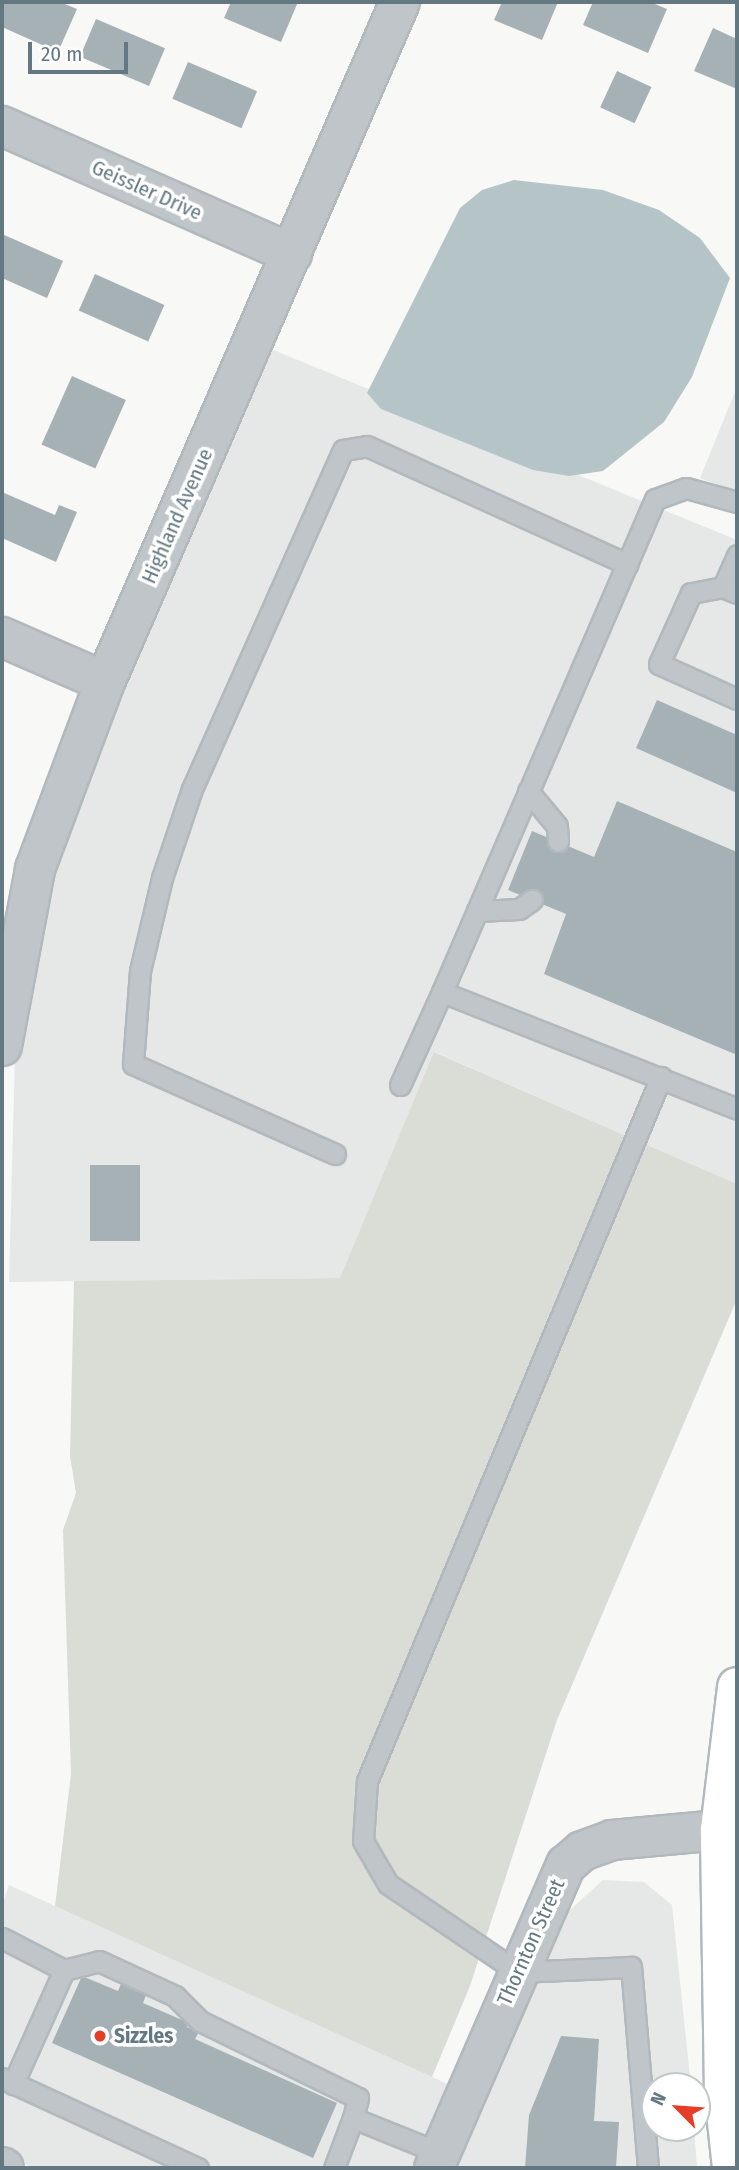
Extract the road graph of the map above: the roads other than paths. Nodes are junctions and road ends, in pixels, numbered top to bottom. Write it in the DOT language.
graph roads {
  1 [pos="400,2"];
  2 [pos="2,126"];
  3 [pos="292,254"];
  4 [pos="737,502"];
  5 [pos="737,555"];
  6 [pos="627,564"];
  7 [pos="730,590"];
  8 [pos="2,637"];
  9 [pos="105,682"];
  10 [pos="737,699"];
  11 [pos="528,791"];
  12 [pos="558,841"];
  13 [pos="532,900"];
  14 [pos="477,911"];
  15 [pos="442,992"];
  16 [pos="2,1046"];
  17 [pos="661,1077"];
  18 [pos="400,1085"];
  19 [pos="737,1109"];
  20 [pos="335,1154"];
  21 [pos="737,1687"];
  22 [pos="728,1831"];
  23 [pos="2,1938"];
  24 [pos="64,1970"];
  25 [pos="518,1972"];
  26 [pos="644,2072"];
  27 [pos="7,2081"];
  28 [pos="722,2111"];
  29 [pos="353,2118"];
  30 [pos="648,2142"];
  31 [pos="437,2161"];
  32 [pos="198,2168"];
  33 [pos="334,2168"];
  34 [pos="648,2168"];
  35 [pos="732,2168"];
  1 -- 3 [label="street, Highland Avenue"];
  2 -- 3 [label="street, Geissler Drive"];
  3 -- 9 [label="street, Highland Avenue"];
  4 -- 6 [label="lane"];
  5 -- 7 [label="lane"];
  6 -- 11 [label="lane"];
  6 -- 20 [label="lane"];
  7 -- 10 [label="lane"];
  8 -- 9 [label="street"];
  9 -- 16 [label="street, Highland Avenue"];
  11 -- 12 [label="lane"];
  11 -- 14 [label="lane"];
  13 -- 14 [label="lane"];
  14 -- 15 [label="lane"];
  15 -- 17 [label="lane"];
  15 -- 18 [label="lane"];
  17 -- 19 [label="lane"];
  17 -- 25 [label="lane"];
  21 -- 22 [label="main road"];
  22 -- 25 [label="street, Thornton Street"];
  22 -- 28 [label="main road"];
  23 -- 24 [label="lane"];
  24 -- 27 [label="lane"];
  24 -- 29 [label="lane"];
  25 -- 26 [label="lane"];
  25 -- 31 [label="street, Thornton Street"];
  27 -- 32 [label="lane"];
  28 -- 35 [label="main road"];
  29 -- 31 [label="lane"];
  29 -- 33 [label="lane"];
  30 -- 34 [label="lane"];
}
